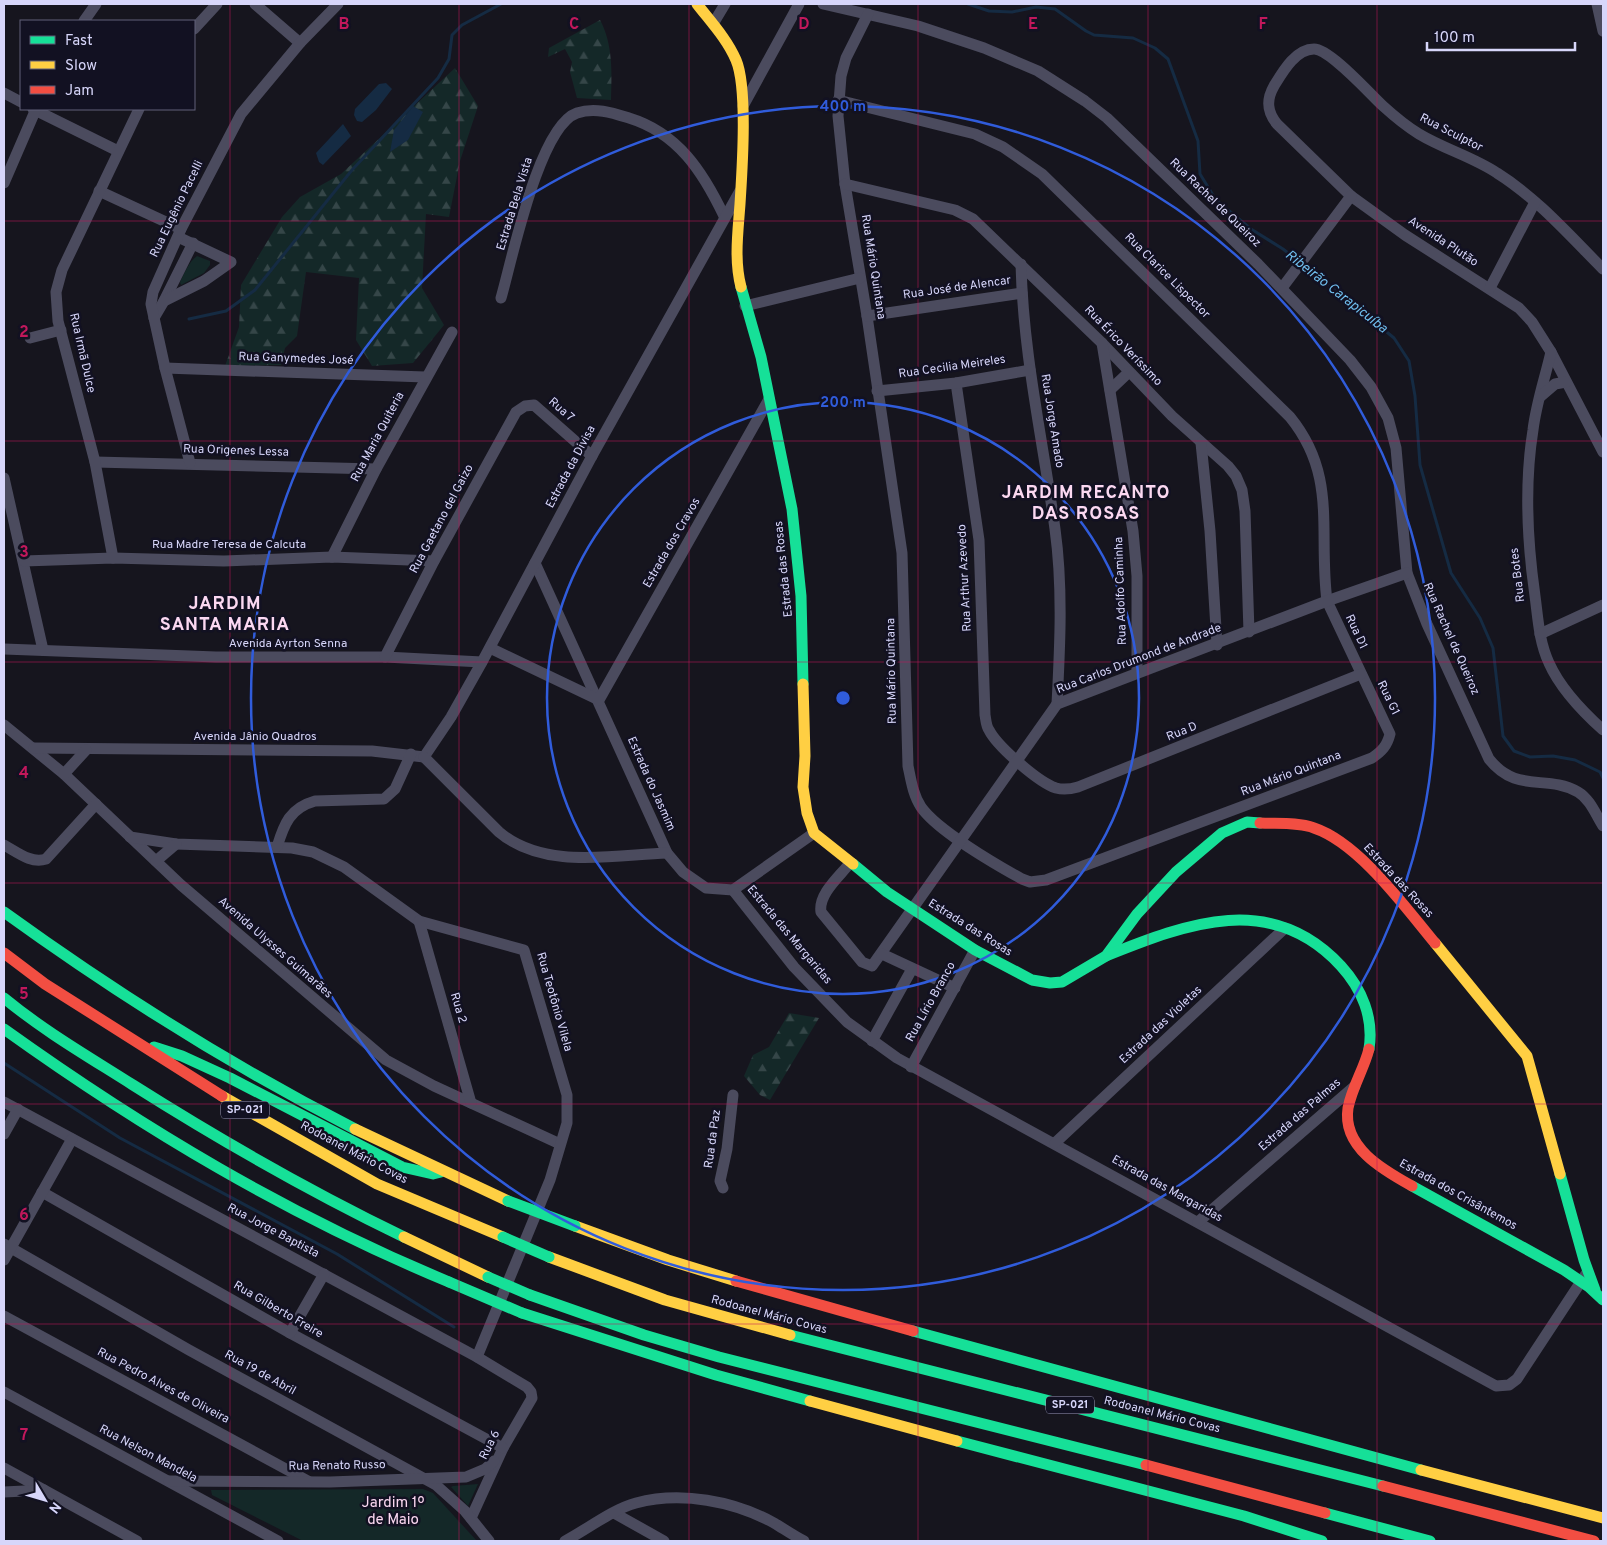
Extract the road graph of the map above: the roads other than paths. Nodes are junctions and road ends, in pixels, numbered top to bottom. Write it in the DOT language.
graph roads {
  1 [pos="96,4"];
  2 [pos="217,4"];
  3 [pos="255,4"];
  4 [pos="338,4"];
  5 [pos="698,4"];
  6 [pos="725,4"];
  7 [pos="799,4"];
  8 [pos="823,4"];
  9 [pos="1597,4"];
  10 [pos="868,14"];
  11 [pos="85,20"];
  12 [pos="713,24"];
  13 [pos="195,28"];
  14 [pos="1603,31"];
  15 [pos="300,43"];
  16 [pos="1284,70"];
  17 [pos="4,93"];
  18 [pos="838,100"];
  19 [pos="20,101"];
  20 [pos="743,106"];
  21 [pos="35,110"];
  22 [pos="37,110"];
  23 [pos="138,110"];
  24 [pos="118,151"];
  25 [pos="4,183"];
  26 [pos="845,184"];
  27 [pos="740,189"];
  28 [pos="99,191"];
  29 [pos="1351,196"];
  30 [pos="1534,202"];
  31 [pos="724,216"];
  32 [pos="180,233"];
  33 [pos="193,243"];
  34 [pos="1022,264"];
  35 [pos="1603,270"];
  36 [pos="860,278"];
  37 [pos="1282,288"];
  38 [pos="1490,288"];
  39 [pos="1022,293"];
  40 [pos="501,298"];
  41 [pos="164,301"];
  42 [pos="745,306"];
  43 [pos="867,316"];
  44 [pos="154,318"];
  45 [pos="61,330"];
  46 [pos="452,332"];
  47 [pos="30,338"];
  48 [pos="1102,343"];
  49 [pos="1551,352"];
  50 [pos="165,368"];
  51 [pos="1030,370"];
  52 [pos="1129,372"];
  53 [pos="425,377"];
  54 [pos="1566,382"];
  55 [pos="956,383"];
  56 [pos="1110,390"];
  57 [pos="877,391"];
  58 [pos="1541,396"];
  59 [pos="769,399"];
  60 [pos="534,405"];
  61 [pos="1202,443"];
  62 [pos="1603,452"];
  63 [pos="592,456"];
  64 [pos="95,462"];
  65 [pos="190,463"];
  66 [pos="376,470"];
  67 [pos="4,478"];
  68 [pos="332,557"];
  69 [pos="113,558"];
  70 [pos="24,561"];
  71 [pos="434,561"];
  72 [pos="535,563"];
  73 [pos="1407,573"];
  74 [pos="1327,601"];
  75 [pos="1603,605"];
  76 [pos="1249,632"];
  77 [pos="1540,634"];
  78 [pos="1217,645"];
  79 [pos="490,648"];
  80 [pos="4,650"];
  81 [pos="43,650"];
  82 [pos="385,657"];
  83 [pos="482,662"];
  84 [pos="1137,673"];
  85 [pos="1361,674"];
  86 [pos="599,700"];
  87 [pos="1057,704"];
  88 [pos="4,725"];
  89 [pos="1603,730"];
  90 [pos="1390,734"];
  91 [pos="34,748"];
  92 [pos="86,750"];
  93 [pos="411,754"];
  94 [pos="424,757"];
  95 [pos="1017,762"];
  96 [pos="64,774"];
  97 [pos="96,804"];
  98 [pos="1603,826"];
  99 [pos="814,833"];
  100 [pos="130,837"];
  101 [pos="962,842"];
  102 [pos="176,844"];
  103 [pos="4,845"];
  104 [pos="277,847"];
  105 [pos="667,853"];
  106 [pos="156,861"];
  107 [pos="850,863"];
  108 [pos="734,890"];
  109 [pos="914,908"];
  110 [pos="4,912"];
  111 [pos="419,921"];
  112 [pos="1285,928"];
  113 [pos="975,950"];
  114 [pos="4,953"];
  115 [pos="882,954"];
  116 [pos="1106,956"];
  117 [pos="912,969"];
  118 [pos="955,988"];
  119 [pos="4,998"];
  120 [pos="4,1029"];
  121 [pos="129,1039"];
  122 [pos="872,1041"];
  123 [pos="910,1067"];
  124 [pos="1357,1084"];
  125 [pos="733,1094"];
  126 [pos="4,1102"];
  127 [pos="471,1103"];
  128 [pos="18,1109"];
  129 [pos="4,1134"];
  130 [pos="72,1139"];
  131 [pos="1055,1143"];
  132 [pos="560,1144"];
  133 [pos="441,1172"];
  134 [pos="723,1188"];
  135 [pos="42,1192"];
  136 [pos="1198,1222"];
  137 [pos="7,1246"];
  138 [pos="4,1260"];
  139 [pos="1584,1260"];
  140 [pos="1558,1266"];
  141 [pos="324,1274"];
  142 [pos="1585,1276"];
  143 [pos="1603,1300"];
  144 [pos="4,1316"];
  145 [pos="290,1334"];
  146 [pos="477,1357"];
  147 [pos="527,1387"];
  148 [pos="4,1392"];
  149 [pos="501,1452"];
  150 [pos="4,1468"];
  151 [pos="423,1478"];
  152 [pos="169,1480"];
  153 [pos="308,1481"];
  154 [pos="44,1490"];
  155 [pos="4,1492"];
  156 [pos="614,1513"];
  157 [pos="472,1518"];
  158 [pos="1603,1518"];
  159 [pos="797,1540"];
  160 [pos="137,1541"];
  161 [pos="278,1541"];
  162 [pos="489,1541"];
  163 [pos="565,1541"];
  164 [pos="664,1541"];
  165 [pos="1322,1541"];
  166 [pos="1430,1541"];
  167 [pos="1594,1541"];
  1 -- 11 [label="street"];
  2 -- 13 [label="street"];
  3 -- 15 [label="street"];
  4 -- 15 [label="street, Rua Eugênio Pacelli"];
  5 -- 12 [label="main road, Estrada das Rosas"];
  6 -- 12 [label="street"];
  7 -- 20 [label="street"];
  8 -- 10 [label="street, Rua Rachel de Queiroz"];
  9 -- 14 [label="street"];
  10 -- 18 [label="street, Rua Mário Quintana"];
  10 -- 37 [label="street, Rua Rachel de Queiroz"];
  12 -- 20 [label="main road, Estrada das Rosas"];
  15 -- 32 [label="street, Rua Eugênio Pacelli"];
  16 -- 29 [label="street, Avenida Plutão"];
  16 -- 30 [label="street, Rua Sculptor"];
  17 -- 19 [label="street"];
  18 -- 26 [label="street, Rua Mário Quintana"];
  18 -- 74 [label="street, Rua Clarice Lispector"];
  20 -- 27 [label="main road, Estrada das Rosas"];
  21 -- 25 [label="street"];
  22 -- 24 [label="street"];
  23 -- 24 [label="street, Rua Irmã Dulce"];
  24 -- 28 [label="street, Rua Irmã Dulce"];
  26 -- 34 [label="street, Rua Érico Veríssimo"];
  26 -- 36 [label="street, Rua Mário Quintana"];
  27 -- 31 [label="street, Estrada da Divisa"];
  27 -- 42 [label="main road, Estrada das Rosas"];
  28 -- 32 [label="street"];
  28 -- 45 [label="street, Rua Irmã Dulce"];
  29 -- 37 [label="street"];
  29 -- 38 [label="street, Avenida Plutão"];
  30 -- 35 [label="street, Rua Sculptor"];
  30 -- 38 [label="street"];
  31 -- 40 [label="street, Estrada Bela Vista"];
  31 -- 63 [label="street, Estrada da Divisa"];
  32 -- 33 [label="street"];
  32 -- 44 [label="street, Rua Eugênio Pacelli"];
  33 -- 41 [label="street"];
  33 -- 41 [label="street"];
  34 -- 39 [label="street, Rua Jorge Amado"];
  34 -- 48 [label="street, Rua Érico Veríssimo"];
  36 -- 42 [label="street"];
  36 -- 43 [label="street, Rua Mário Quintana"];
  37 -- 73 [label="street, Rua Rachel de Queiroz"];
  38 -- 49 [label="street, Avenida Plutão"];
  39 -- 43 [label="street, Rua José de Alencar"];
  39 -- 51 [label="street, Rua Jorge Amado"];
  41 -- 44 [label="street"];
  42 -- 59 [label="main road, Estrada das Rosas"];
  43 -- 57 [label="street, Rua Mário Quintana"];
  44 -- 50 [label="street, Rua Eugênio Pacelli"];
  45 -- 47 [label="street"];
  45 -- 64 [label="street, Rua Irmã Dulce"];
  46 -- 53 [label="street, Rua Maria Quiteria"];
  48 -- 52 [label="street, Rua Érico Veríssimo"];
  48 -- 56 [label="street, Rua Adolfo Caminha"];
  49 -- 54 [label="street, Avenida Plutão"];
  49 -- 58 [label="street, Rua Botes"];
  50 -- 53 [label="street, Rua Ganymedes José"];
  50 -- 65 [label="street, Rua Eugênio Pacelli"];
  51 -- 55 [label="street, Rua Cecilia Meireles"];
  51 -- 87 [label="street, Rua Jorge Amado"];
  52 -- 56 [label="street"];
  52 -- 61 [label="street, Rua Érico Veríssimo"];
  53 -- 66 [label="street, Rua Maria Quiteria"];
  54 -- 58 [label="street"];
  54 -- 62 [label="street, Avenida Plutão"];
  55 -- 57 [label="street, Rua Cecilia Meireles"];
  55 -- 95 [label="street, Rua Arthur Azevedo"];
  56 -- 84 [label="street, Rua Adolfo Caminha"];
  57 -- 101 [label="street, Rua Mário Quintana"];
  58 -- 77 [label="street, Rua Botes"];
  59 -- 86 [label="street, Estrada dos Cravos"];
  59 -- 99 [label="main road, Estrada das Rosas"];
  60 -- 63 [label="street, Rua 7"];
  60 -- 71 [label="street, Rua Gaetano del Gaizo"];
  61 -- 76 [label="street, Rua Érico Veríssimo"];
  61 -- 78 [label="street"];
  63 -- 72 [label="street, Estrada da Divisa"];
  64 -- 65 [label="street, Rua Origenes Lessa"];
  64 -- 69 [label="street, Rua Irmã Dulce"];
  65 -- 66 [label="street, Rua Origenes Lessa"];
  66 -- 68 [label="street, Rua Maria Quiteria"];
  67 -- 70 [label="street"];
  68 -- 69 [label="street, Rua Madre Teresa de Calcuta"];
  68 -- 71 [label="street, Rua Madre Teresa de Calcuta"];
  69 -- 70 [label="street, Rua Madre Teresa de Calcuta"];
  70 -- 81 [label="street"];
  71 -- 82 [label="street, Rua Gaetano del Gaizo"];
  72 -- 79 [label="street, Estrada da Divisa"];
  72 -- 86 [label="street, Estrada do Jasmim"];
  73 -- 74 [label="street, Rua Carlos Drumond de Andrade"];
  73 -- 98 [label="street, Rua Rachel de Queiroz"];
  74 -- 76 [label="street, Rua Carlos Drumond de Andrade"];
  74 -- 85 [label="street, Rua D1"];
  75 -- 77 [label="street"];
  76 -- 78 [label="street, Rua Carlos Drumond de Andrade"];
  77 -- 89 [label="street, Rua Botes"];
  78 -- 84 [label="street, Rua Carlos Drumond de Andrade"];
  79 -- 83 [label="street, Estrada da Divisa"];
  79 -- 86 [label="street"];
  80 -- 81 [label="street, Avenida Ayrton Senna"];
  81 -- 82 [label="street, Avenida Ayrton Senna"];
  82 -- 83 [label="street, Avenida Ayrton Senna"];
  83 -- 94 [label="street, Estrada da Divisa"];
  84 -- 87 [label="street, Rua Carlos Drumond de Andrade"];
  85 -- 90 [label="street, Rua G1"];
  85 -- 95 [label="street, Rua D"];
  86 -- 105 [label="street, Estrada do Jasmim"];
  87 -- 95 [label="street, Rua Carlos Drumond de Andrade"];
  88 -- 91 [label="street, Avenida Ulysses Guimarães"];
  90 -- 101 [label="street, Rua Mário Quintana"];
  91 -- 92 [label="street, Avenida Jânio Quadros"];
  91 -- 96 [label="street, Avenida Ulysses Guimarães"];
  92 -- 93 [label="street, Avenida Jânio Quadros"];
  92 -- 96 [label="street"];
  93 -- 94 [label="street, Avenida Jânio Quadros"];
  93 -- 104 [label="street"];
  94 -- 105 [label="street"];
  95 -- 101 [label="street, Rua Carlos Drumond de Andrade"];
  96 -- 97 [label="street, Avenida Ulysses Guimarães"];
  97 -- 100 [label="street, Avenida Ulysses Guimarães"];
  97 -- 103 [label="street"];
  99 -- 107 [label="main road, Estrada das Rosas"];
  99 -- 108 [label="street"];
  100 -- 102 [label="street, Rua Teotônio Vilela"];
  100 -- 106 [label="street, Avenida Ulysses Guimarães"];
  101 -- 109 [label="street, Rua Carlos Drumond de Andrade"];
  102 -- 104 [label="street, Rua Teotônio Vilela"];
  102 -- 106 [label="street"];
  104 -- 111 [label="street, Rua Teotônio Vilela"];
  105 -- 108 [label="street, Estrada do Jasmim"];
  106 -- 127 [label="street, Avenida Ulysses Guimarães"];
  107 -- 109 [label="main road, Estrada das Rosas"];
  107 -- 115 [label="street"];
  108 -- 122 [label="street, Estrada das Margaridas"];
  109 -- 113 [label="main road, Estrada das Rosas"];
  109 -- 115 [label="street, Rua Carlos Drumond de Andrade"];
  110 -- 133 [label="main road"];
  111 -- 127 [label="street, Rua 2"];
  111 -- 132 [label="street, Rua Teotônio Vilela"];
  112 -- 116 [label="main road, Estrada das Palmas"];
  112 -- 124 [label="main road, Estrada das Palmas"];
  112 -- 131 [label="street, Estrada das Violetas"];
  113 -- 116 [label="main road, Estrada das Rosas"];
  113 -- 118 [label="street, Rua Lírio Branco"];
  114 -- 121 [label="main road, Rodoanel Mário Covas / SP-021"];
  115 -- 117 [label="street"];
  116 -- 139 [label="main road, Estrada das Rosas"];
  117 -- 118 [label="street"];
  117 -- 122 [label="street"];
  118 -- 123 [label="street, Rua Lírio Branco"];
  119 -- 166 [label="main road, SP-021, bridge"];
  120 -- 165 [label="main road, bridge"];
  121 -- 133 [label="main road"];
  121 -- 167 [label="main road, Rodoanel Mário Covas / SP-021, bridge"];
  122 -- 123 [label="street, Estrada das Margaridas"];
  123 -- 131 [label="street, Estrada das Margaridas"];
  124 -- 136 [label="street, Estrada das Palmas"];
  124 -- 140 [label="main road, Estrada dos Crisântemos"];
  125 -- 134 [label="street, Rua da Paz"];
  126 -- 128 [label="street, Rua Jorge Baptista"];
  127 -- 132 [label="street, Avenida Ulysses Guimarães"];
  128 -- 129 [label="street"];
  128 -- 130 [label="street, Rua Jorge Baptista"];
  130 -- 135 [label="street"];
  130 -- 141 [label="street, Rua Jorge Baptista"];
  131 -- 136 [label="street, Estrada das Margaridas"];
  132 -- 146 [label="street, Rua Teotônio Vilela"];
  133 -- 158 [label="main road, bridge"];
  135 -- 137 [label="street"];
  135 -- 145 [label="street, Rua Gilberto Freire"];
  136 -- 142 [label="street, Estrada das Margaridas"];
  137 -- 138 [label="street"];
  137 -- 151 [label="street, Rua 19 de Abril"];
  139 -- 140 [label="main road"];
  139 -- 142 [label="main road, Estrada das Rosas"];
  140 -- 142 [label="main road, Estrada dos Crisântemos"];
  141 -- 145 [label="street"];
  141 -- 146 [label="street, Rua Jorge Baptista"];
  142 -- 143 [label="main road, Estrada dos Crisântemos"];
  144 -- 153 [label="street, Rua Pedro Alves de Oliveira"];
  145 -- 149 [label="street, Rua Gilberto Freire"];
  146 -- 147 [label="street, Rua Jorge Baptista"];
  147 -- 149 [label="street, Rua 6"];
  148 -- 152 [label="street, Rua Nelson Mandela"];
  149 -- 151 [label="street, Rua Renato Russo"];
  149 -- 157 [label="street, Rua 6"];
  150 -- 154 [label="street"];
  151 -- 153 [label="street, Rua Renato Russo"];
  151 -- 157 [label="street, Rua 19 de Abril"];
  152 -- 153 [label="street, Rua Renato Russo"];
  152 -- 161 [label="street, Rua Nelson Mandela"];
  154 -- 155 [label="street"];
  154 -- 160 [label="street"];
  156 -- 159 [label="street"];
  156 -- 163 [label="street"];
  156 -- 164 [label="street"];
  157 -- 162 [label="street, Rua 19 de Abril"];
}
